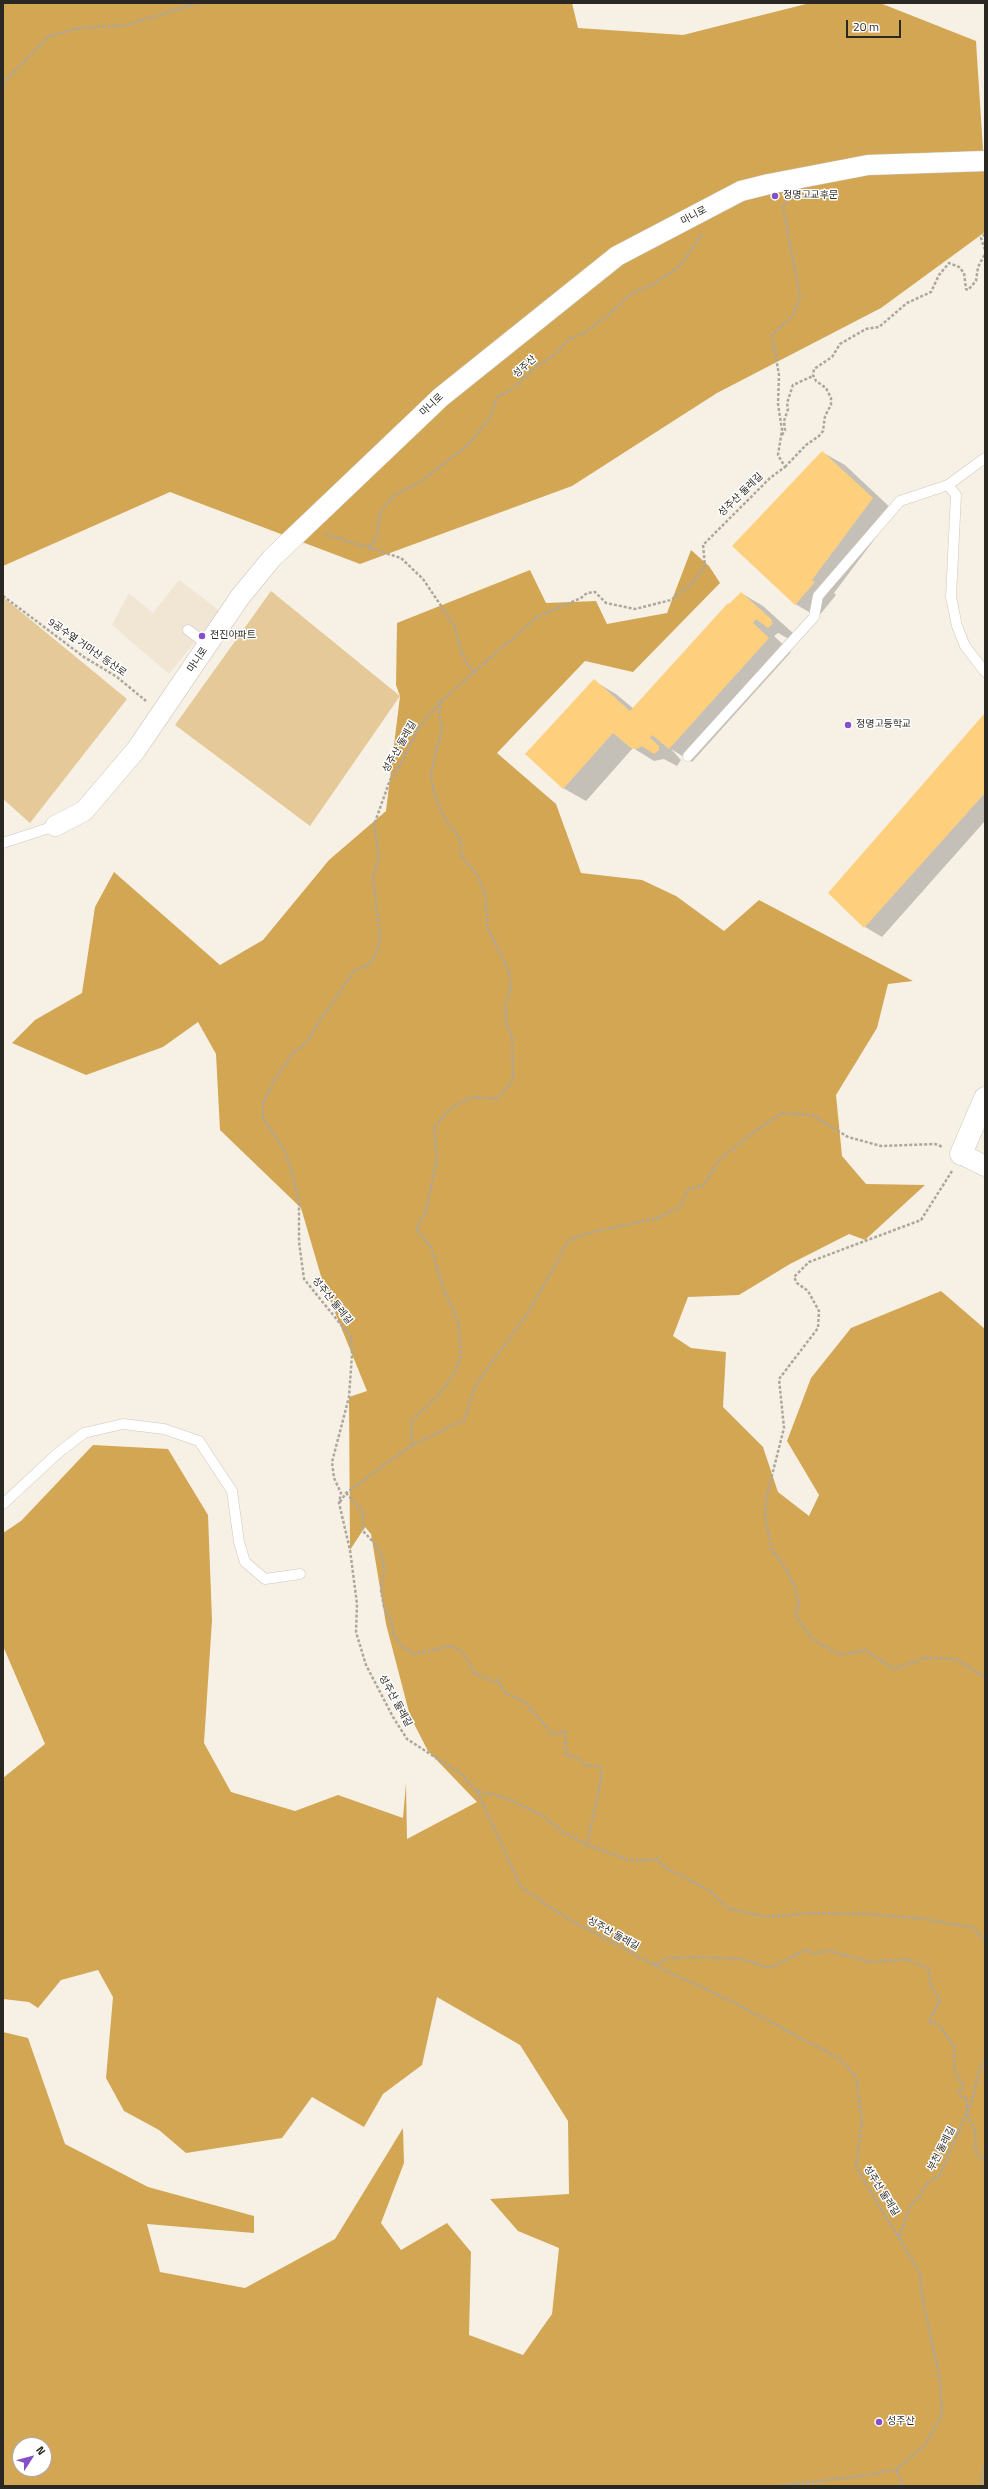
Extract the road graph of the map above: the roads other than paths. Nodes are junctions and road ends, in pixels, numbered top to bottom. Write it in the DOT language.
graph roads {
  1 [pos="985,161"];
  2 [pos="985,458"];
  3 [pos="948,484"];
  4 [pos="188,630"];
  5 [pos="208,645"];
  6 [pos="985,672"];
  7 [pos="688,756"];
  8 [pos="55,826"];
  9 [pos="3,842"];
  10 [pos="985,1098"];
  11 [pos="961,1154"];
  12 [pos="985,1166"];
  13 [pos="3,1504"];
  14 [pos="300,1574"];
  1 -- 5 [label="street, 마니로"];
  2 -- 3 [label="lane"];
  3 -- 6 [label="lane"];
  3 -- 7 [label="lane"];
  4 -- 5 [label="lane"];
  5 -- 8 [label="street, 마니로"];
  8 -- 9 [label="lane, 마니로"];
  10 -- 11 [label="street"];
  11 -- 12 [label="street"];
  13 -- 14 [label="lane"];
}
